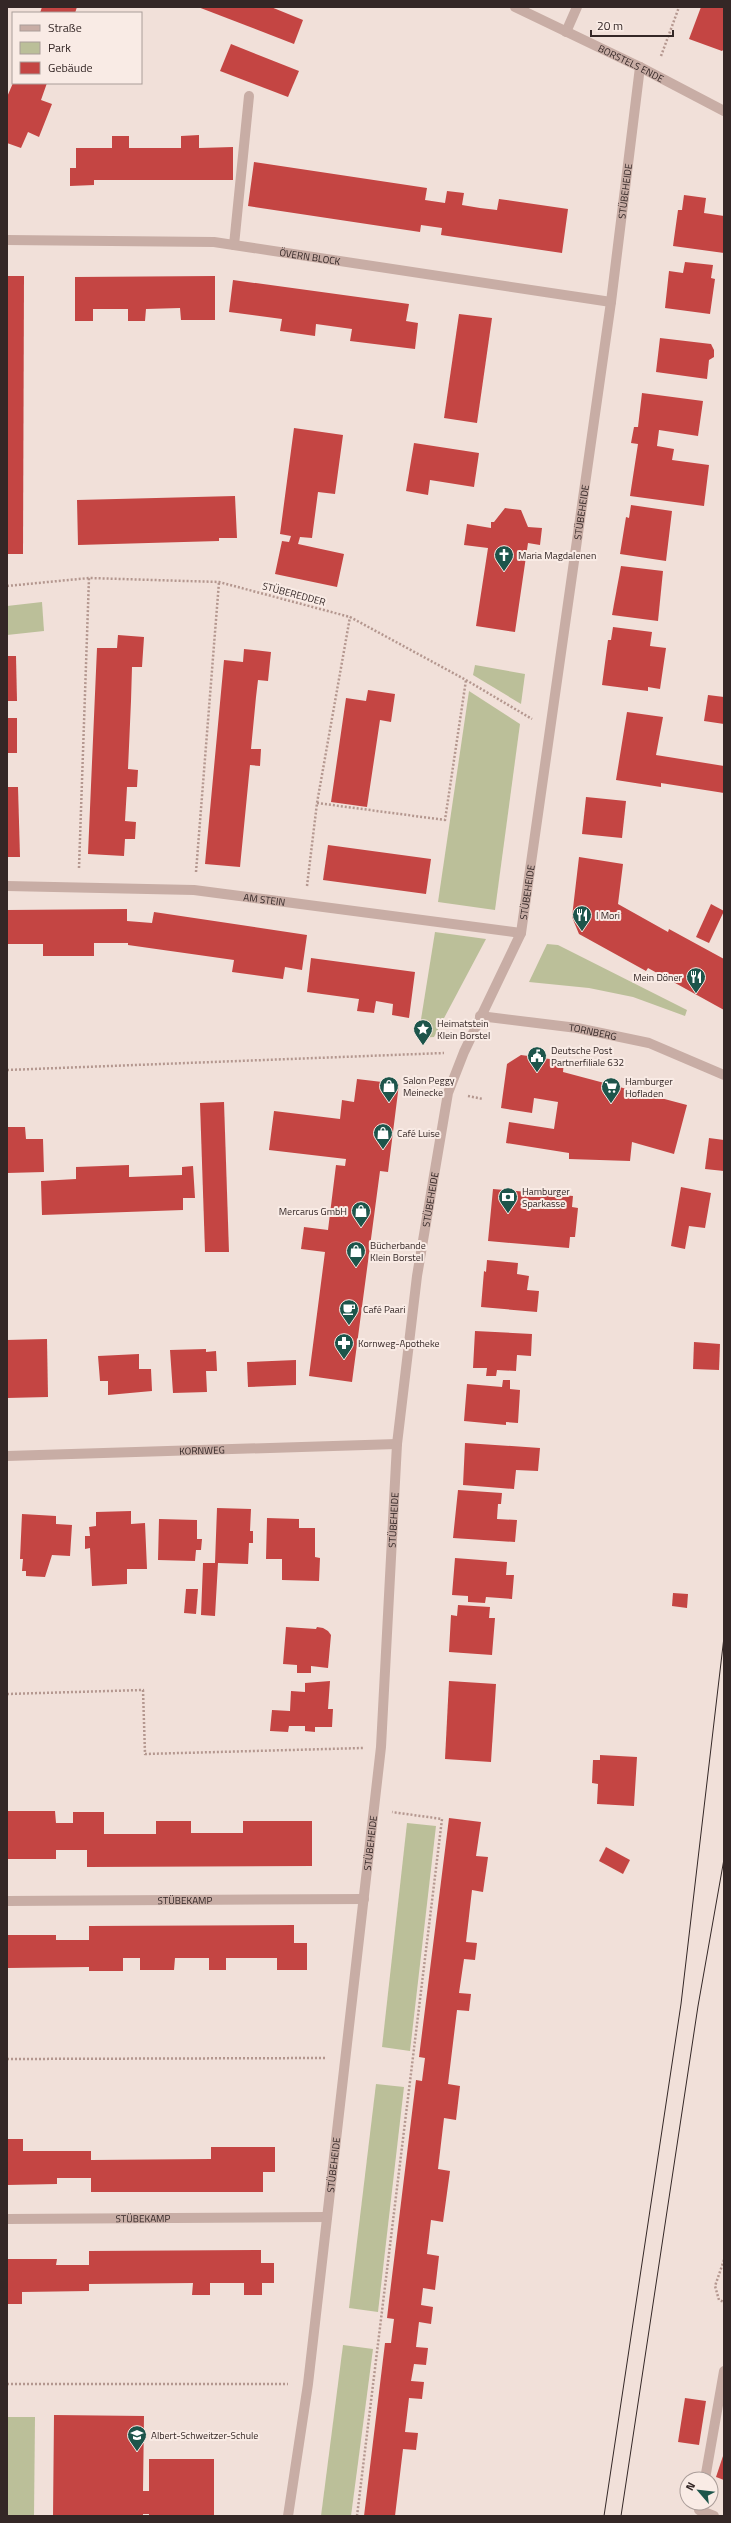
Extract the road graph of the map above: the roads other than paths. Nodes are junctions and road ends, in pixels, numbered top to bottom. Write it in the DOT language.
graph roads {
  1 [pos="515,7"];
  2 [pos="577,7"];
  3 [pos="566,32"];
  4 [pos="640,67"];
  5 [pos="249,96"];
  6 [pos="724,111"];
  7 [pos="7,240"];
  8 [pos="234,246"];
  9 [pos="610,302"];
  10 [pos="7,886"];
  11 [pos="521,933"];
  12 [pos="480,1016"];
  13 [pos="724,1075"];
  14 [pos="397,1444"];
  15 [pos="7,1456"];
  16 [pos="364,1899"];
  17 [pos="7,1901"];
  18 [pos="327,2217"];
  19 [pos="7,2219"];
  20 [pos="724,2371"];
  21 [pos="706,2471"];
  22 [pos="702,2511"];
  23 [pos="288,2516"];
  24 [pos="714,2516"];
  1 -- 3 [label="street, BORSTELS ENDE"];
  2 -- 3 [label="street"];
  3 -- 4 [label="street, BORSTELS ENDE"];
  4 -- 6 [label="street, BORSTELS ENDE"];
  4 -- 9 [label="street, STÜBEHEIDE"];
  5 -- 8 [label="street"];
  7 -- 8 [label="street, ÖVERN BLOCK"];
  8 -- 9 [label="street, ÖVERN BLOCK"];
  9 -- 11 [label="street, STÜBEHEIDE"];
  10 -- 11 [label="street, AM STEIN"];
  11 -- 12 [label="street, STÜBEHEIDE"];
  12 -- 13 [label="street, TORNBERG"];
  12 -- 14 [label="street, STÜBEHEIDE"];
  14 -- 15 [label="street, KORNWEG"];
  14 -- 16 [label="street, STÜBEHEIDE"];
  16 -- 17 [label="street, STÜBEKAMP"];
  16 -- 18 [label="street, STÜBEHEIDE"];
  18 -- 19 [label="street, STÜBEKAMP"];
  18 -- 23 [label="street, STÜBEHEIDE"];
  20 -- 21 [label="street"];
  22 -- 24 [label="street"];
}
